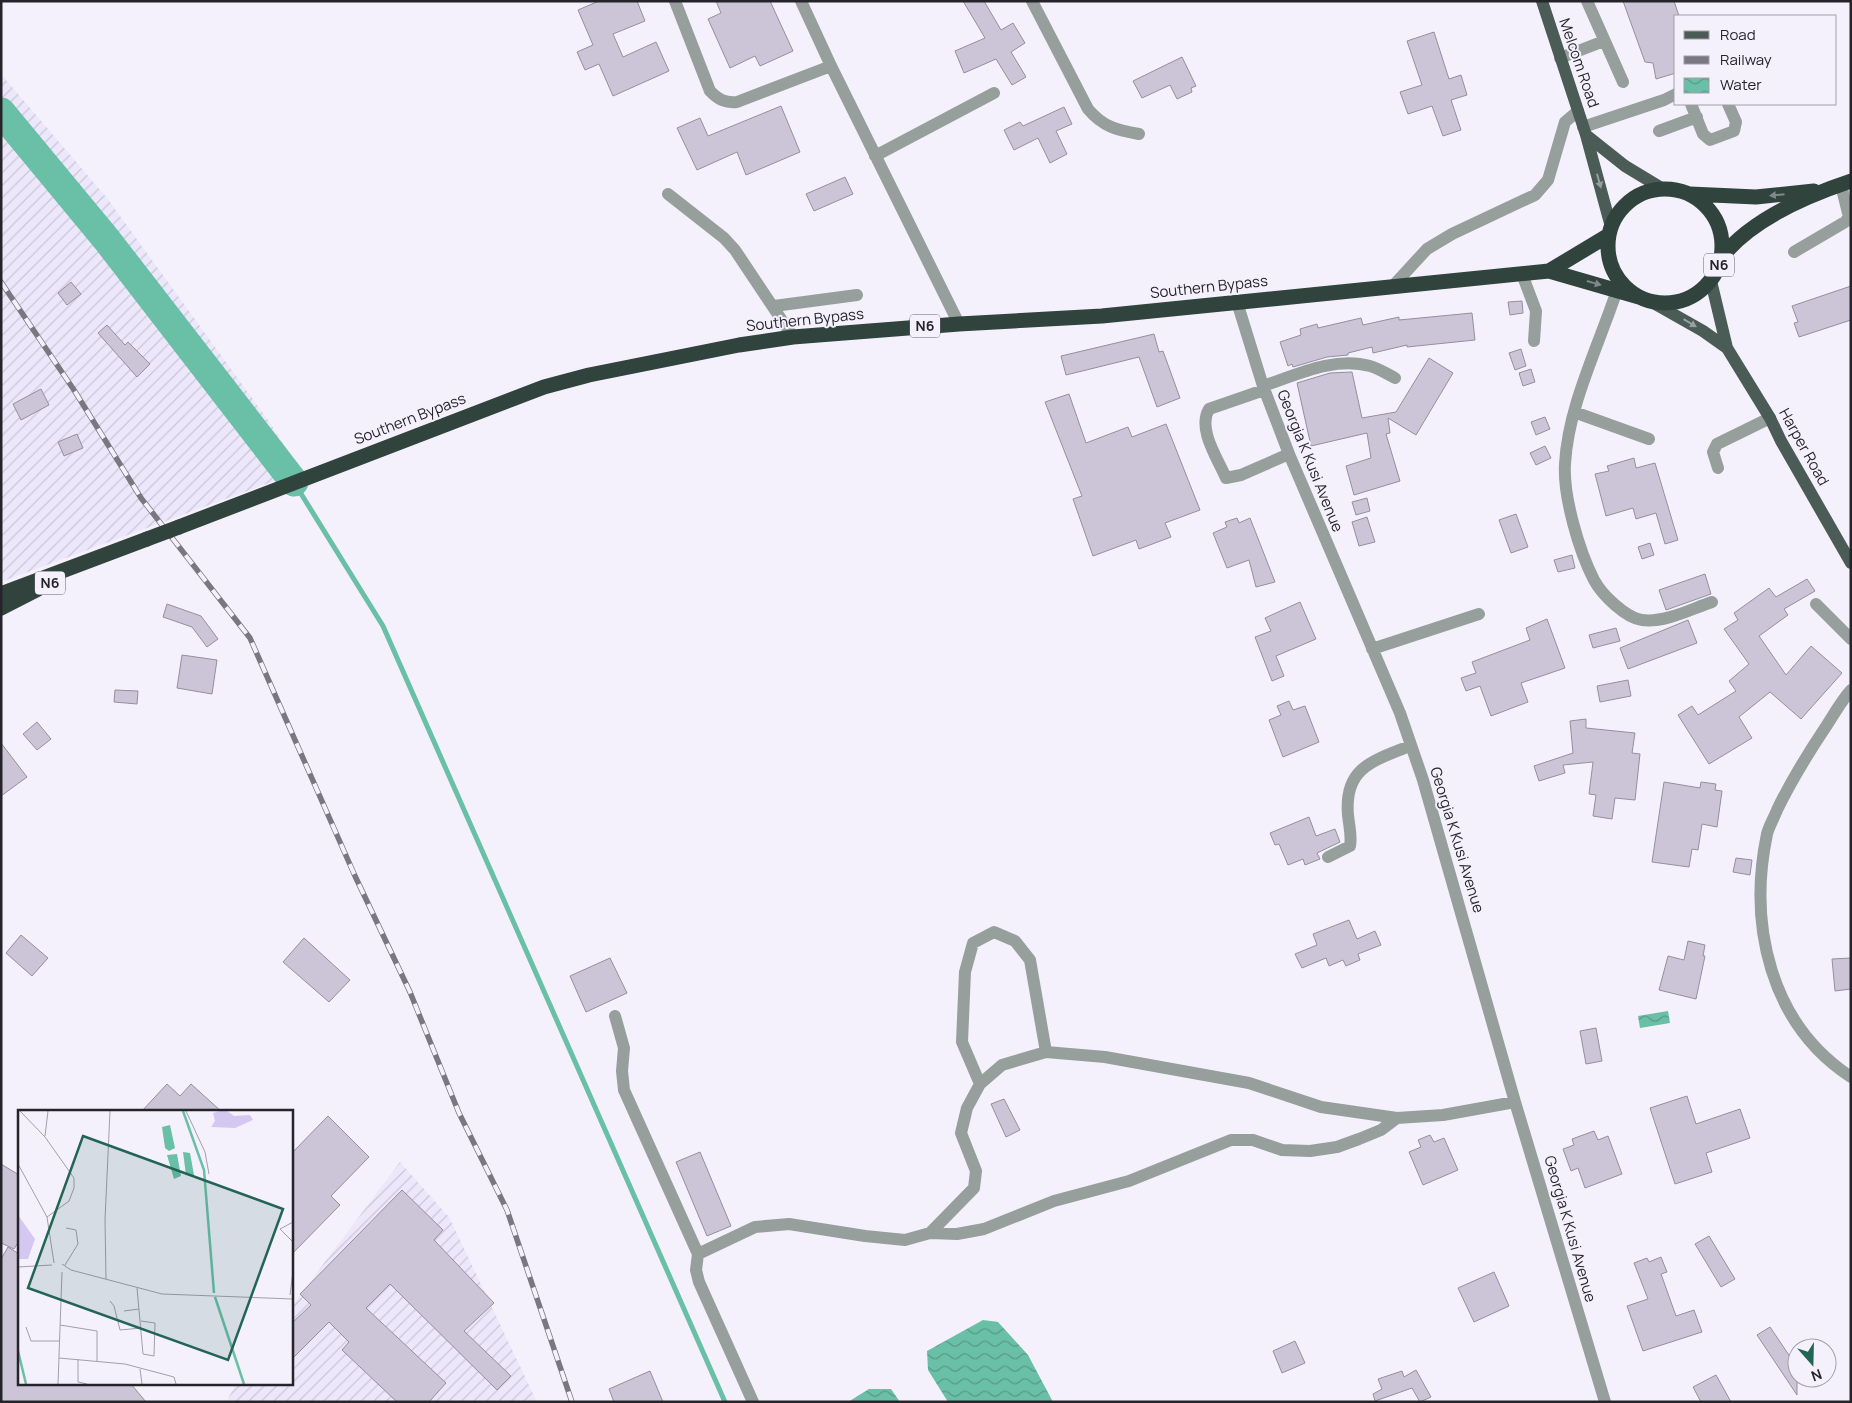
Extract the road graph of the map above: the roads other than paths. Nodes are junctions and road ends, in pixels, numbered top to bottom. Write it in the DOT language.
graph roads {
  1 [pos="675,1"];
  2 [pos="1032,1"];
  3 [pos="1542,1"];
  4 [pos="1587,1"];
  5 [pos="806,3"];
  6 [pos="1604,41"];
  7 [pos="1560,58"];
  8 [pos="831,66"];
  9 [pos="1622,82"];
  10 [pos="994,93"];
  11 [pos="1674,95"];
  12 [pos="1691,105"];
  13 [pos="1728,105"];
  14 [pos="1578,111"];
  15 [pos="1696,117"];
  16 [pos="1585,131"];
  17 [pos="1659,131"];
  18 [pos="1139,134"];
  19 [pos="875,156"];
  20 [pos="1846,183"];
  21 [pos="1663,189"];
  22 [pos="1826,190"];
  23 [pos="668,194"];
  24 [pos="1688,194"];
  25 [pos="1610,231"];
  26 [pos="1794,252"];
  27 [pos="1721,258"];
  28 [pos="1549,272"];
  29 [pos="1522,274"];
  30 [pos="1711,281"];
  31 [pos="1392,287"];
  32 [pos="1617,290"];
  33 [pos="857,295"];
  34 [pos="1645,299"];
  35 [pos="1236,302"];
  36 [pos="774,306"];
  37 [pos="959,324"];
  38 [pos="793,337"];
  39 [pos="1534,341"];
  40 [pos="1727,348"];
  41 [pos="1395,378"];
  42 [pos="1263,388"];
  43 [pos="1574,412"];
  44 [pos="1770,418"];
  45 [pos="1648,439"];
  46 [pos="1289,454"];
  47 [pos="1718,468"];
  48 [pos="100,558"];
  49 [pos="1851,563"];
  50 [pos="1,594"];
  51 [pos="1712,602"];
  52 [pos="1816,604"];
  53 [pos="1,608"];
  54 [pos="1479,614"];
  55 [pos="1851,639"];
  56 [pos="1372,649"];
  57 [pos="1851,690"];
  58 [pos="1410,746"];
  59 [pos="1328,857"];
  60 [pos="615,1016"];
  61 [pos="1046,1052"];
  62 [pos="1851,1077"];
  63 [pos="980,1084"];
  64 [pos="1515,1102"];
  65 [pos="1397,1118"];
  66 [pos="930,1233"];
  67 [pos="698,1254"];
  68 [pos="754,1402"];
  69 [pos="1605,1402"];
  1 -- 8 [label="street"];
  2 -- 18 [label="street"];
  3 -- 7 [label="main road, Melcom Road"];
  4 -- 6 [label="street"];
  5 -- 8 [label="street"];
  6 -- 7 [label="street"];
  6 -- 9 [label="street"];
  7 -- 14 [label="main road, Melcom Road"];
  8 -- 19 [label="street"];
  10 -- 19 [label="street"];
  11 -- 16 [label="street"];
  12 -- 15 [label="street"];
  13 -- 15 [label="street"];
  14 -- 16 [label="main road, Melcom Road"];
  14 -- 31 [label="street"];
  15 -- 17 [label="street"];
  16 -- 21 [label="main road"];
  16 -- 25 [label="main road, Melcom Road, one-way"];
  19 -- 37 [label="street"];
  20 -- 22 [label="highway, N6"];
  20 -- 26 [label="street"];
  21 -- 24 [label="highway, N6"];
  21 -- 25 [label="highway, N6"];
  22 -- 24 [label="highway, N6, one-way"];
  22 -- 27 [label="highway, N6"];
  23 -- 36 [label="street"];
  24 -- 27 [label="highway, N6"];
  25 -- 28 [label="highway, Southern Bypass / N6"];
  25 -- 34 [label="highway"];
  27 -- 30 [label="highway, N6"];
  28 -- 29 [label="highway, Southern Bypass / N6"];
  28 -- 32 [label="highway, Southern Bypass / N6, one-way"];
  29 -- 31 [label="highway, Southern Bypass / N6"];
  29 -- 39 [label="street"];
  30 -- 34 [label="highway, N6"];
  30 -- 40 [label="main road, Harper Road"];
  31 -- 35 [label="highway, Southern Bypass / N6"];
  32 -- 34 [label="highway, Southern Bypass / N6"];
  32 -- 43 [label="street"];
  33 -- 36 [label="street"];
  34 -- 40 [label="main road, Harper Road, one-way"];
  35 -- 37 [label="highway, Southern Bypass / N6"];
  35 -- 42 [label="street, Georgia K Kusi Avenue"];
  36 -- 38 [label="street"];
  37 -- 38 [label="highway, Southern Bypass / N6"];
  38 -- 48 [label="highway, Southern Bypass / N6, bridge"];
  40 -- 44 [label="main road, Harper Road"];
  41 -- 42 [label="street"];
  42 -- 46 [label="street, Georgia K Kusi Avenue"];
  42 -- 46 [label="street"];
  43 -- 45 [label="street"];
  43 -- 51 [label="street"];
  44 -- 47 [label="street"];
  44 -- 49 [label="main road, Harper Road"];
  46 -- 56 [label="street, Georgia K Kusi Avenue"];
  48 -- 50 [label="highway, Southern Bypass / N6"];
  48 -- 53 [label="highway, Southern Bypass / N6"];
  52 -- 55 [label="street"];
  54 -- 56 [label="street"];
  56 -- 58 [label="street, Georgia K Kusi Avenue"];
  57 -- 62 [label="street"];
  58 -- 59 [label="street"];
  58 -- 64 [label="street, Georgia K Kusi Avenue"];
  60 -- 67 [label="street"];
  61 -- 63 [label="street"];
  61 -- 63 [label="street"];
  61 -- 65 [label="street"];
  63 -- 66 [label="street"];
  64 -- 65 [label="street"];
  64 -- 69 [label="street, Georgia K Kusi Avenue"];
  65 -- 66 [label="street"];
  66 -- 67 [label="street"];
  67 -- 68 [label="street"];
}
